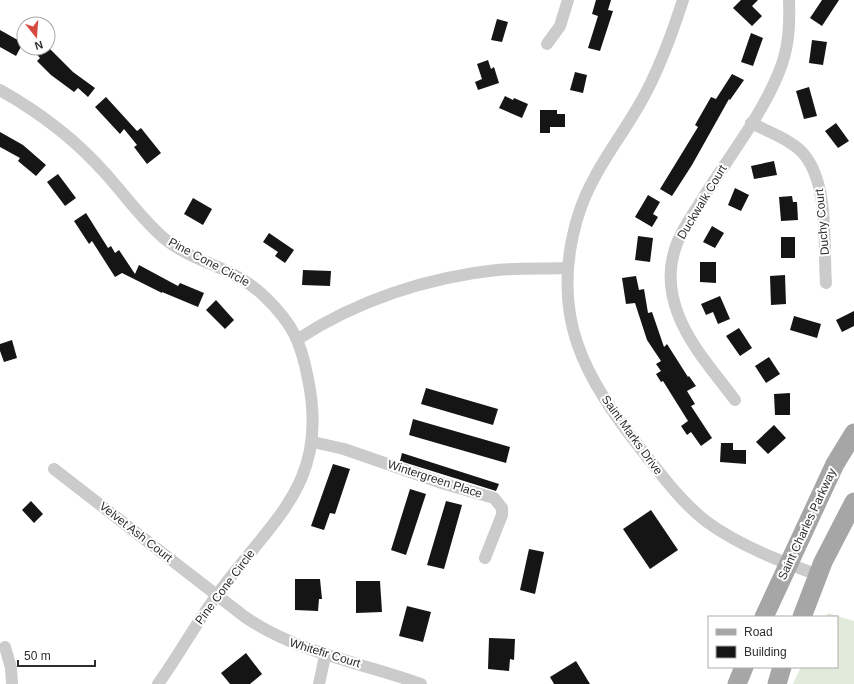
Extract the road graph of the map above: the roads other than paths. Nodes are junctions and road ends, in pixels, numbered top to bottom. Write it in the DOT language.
graph roads {
  1 [pos="568,0"];
  2 [pos="683,0"];
  3 [pos="789,0"];
  4 [pos="547,44"];
  5 [pos="0,90"];
  6 [pos="751,123"];
  7 [pos="567,268"];
  8 [pos="826,284"];
  9 [pos="298,339"];
  10 [pos="735,400"];
  11 [pos="854,433"];
  12 [pos="313,442"];
  13 [pos="54,469"];
  14 [pos="854,502"];
  15 [pos="486,558"];
  16 [pos="788,564"];
  17 [pos="818,574"];
  18 [pos="217,594"];
  19 [pos="764,616"];
  20 [pos="802,616"];
  21 [pos="5,647"];
  22 [pos="325,656"];
  23 [pos="744,668"];
  24 [pos="782,668"];
  25 [pos="12,684"];
  26 [pos="158,684"];
  27 [pos="319,684"];
  28 [pos="421,684"];
  29 [pos="738,684"];
  30 [pos="777,684"];
  1 -- 4 [label="street"];
  2 -- 7 [label="street, Saint Marks Drive"];
  3 -- 6 [label="street, Duckwalk Court"];
  5 -- 9 [label="street, Pine Cone Circle"];
  6 -- 8 [label="street, Duchy Court"];
  6 -- 10 [label="street, Duckwalk Court"];
  7 -- 9 [label="street"];
  7 -- 16 [label="street, Saint Marks Drive"];
  9 -- 12 [label="street, Pine Cone Circle"];
  11 -- 16 [label="main road, Saint Charles Parkway"];
  12 -- 15 [label="street, Wintergreen Place"];
  12 -- 18 [label="street, Pine Cone Circle"];
  13 -- 18 [label="street, Velvet Ash Court"];
  14 -- 17 [label="main road"];
  16 -- 17 [label="street, Saint Marks Drive"];
  16 -- 19 [label="main road, Saint Charles Parkway"];
  17 -- 20 [label="main road"];
  18 -- 22 [label="street, Whitefir Court"];
  18 -- 26 [label="street, Pine Cone Circle"];
  21 -- 25 [label="street"];
  22 -- 27 [label="street"];
  22 -- 28 [label="street, Whitefir Court"];
  23 -- 29 [label="main road"];
  24 -- 30 [label="main road"];
}
